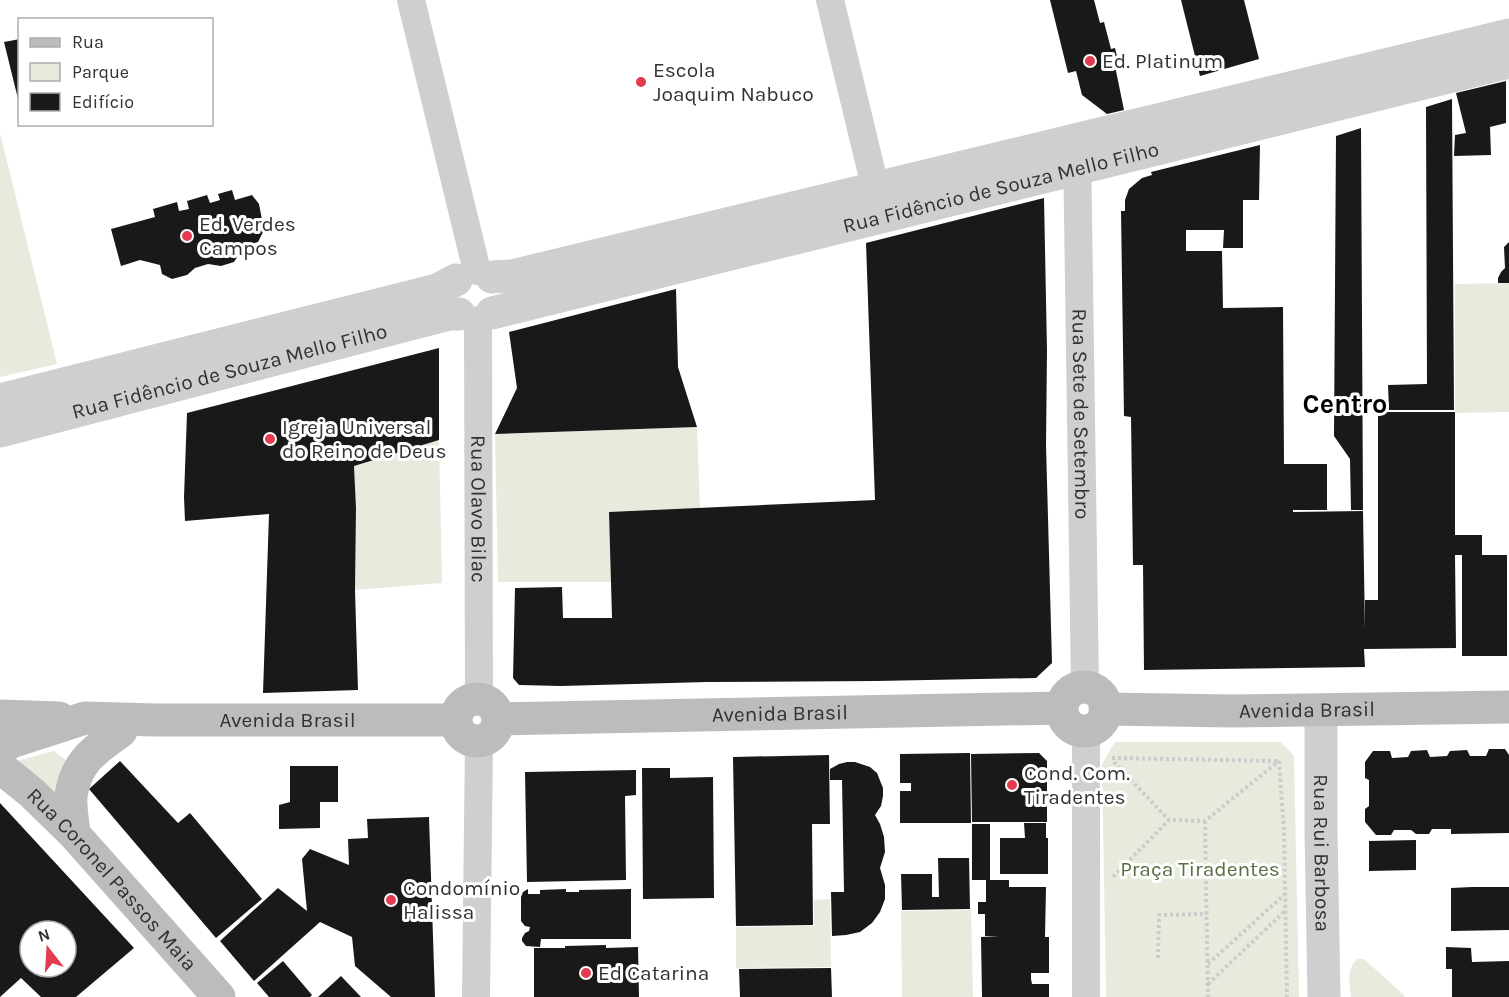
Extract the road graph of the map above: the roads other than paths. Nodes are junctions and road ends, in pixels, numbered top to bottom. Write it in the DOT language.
graph roads {
  1 [pos="411,0"];
  2 [pos="830,0"];
  3 [pos="1509,35"];
  4 [pos="1509,62"];
  5 [pos="1379,80"];
  6 [pos="1077,154"];
  7 [pos="879,202"];
  8 [pos="695,247"];
  9 [pos="475,276"];
  10 [pos="476,315"];
  11 [pos="256,350"];
  12 [pos="116,385"];
  13 [pos="0,400"];
  14 [pos="0,431"];
  15 [pos="1509,706"];
  16 [pos="1084,709"];
  17 [pos="1321,711"];
  18 [pos="0,716"];
  19 [pos="85,718"];
  20 [pos="155,720"];
  21 [pos="478,720"];
  22 [pos="122,731"];
  23 [pos="0,750"];
  24 [pos="0,767"];
  25 [pos="0,784"];
  26 [pos="32,793"];
  27 [pos="74,834"];
  28 [pos="219,997"];
  29 [pos="476,997"];
  30 [pos="1086,997"];
  31 [pos="1324,997"];
  1 -- 9 [label="street"];
  2 -- 7 [label="street"];
  3 -- 5 [label="street, Rua Fidêncio de Souza Mello Filho"];
  4 -- 5 [label="street, Rua Fidêncio de Souza Mello Filho"];
  5 -- 6 [label="street, Rua Fidêncio de Souza Mello Filho"];
  6 -- 7 [label="street, Rua Fidêncio de Souza Mello Filho"];
  6 -- 16 [label="street, Rua Sete de Setembro"];
  7 -- 8 [label="street, Rua Fidêncio de Souza Mello Filho"];
  8 -- 9 [label="street, Rua Fidêncio de Souza Mello Filho"];
  8 -- 10 [label="street, Rua Fidêncio de Souza Mello Filho"];
  9 -- 10 [label="street"];
  9 -- 10 [label="street"];
  9 -- 11 [label="street, Rua Fidêncio de Souza Mello Filho"];
  10 -- 11 [label="street, Rua Fidêncio de Souza Mello Filho"];
  10 -- 21 [label="street, Rua Olavo Bilac"];
  11 -- 12 [label="street, Rua Fidêncio de Souza Mello Filho"];
  12 -- 13 [label="street, Rua Fidêncio de Souza Mello Filho"];
  12 -- 14 [label="street, Rua Fidêncio de Souza Mello Filho"];
  15 -- 17 [label="main road, Avenida Brasil"];
  16 -- 17 [label="main road, Avenida Brasil"];
  16 -- 21 [label="main road, Avenida Brasil"];
  16 -- 30 [label="street, Rua Sete de Setembro"];
  17 -- 31 [label="street, Rua Rui Barbosa"];
  18 -- 19 [label="main road"];
  19 -- 20 [label="main road, Avenida Brasil"];
  19 -- 23 [label="main road, Avenida Brasil"];
  20 -- 21 [label="main road, Avenida Brasil"];
  20 -- 22 [label="main road, Avenida Brasil"];
  21 -- 29 [label="street, Rua Olavo Bilac"];
  22 -- 24 [label="main road, Avenida Brasil"];
  22 -- 27 [label="main road"];
  24 -- 26 [label="main road, Rua Coronel Passos Maia"];
  25 -- 26 [label="main road"];
  26 -- 27 [label="main road, Rua Coronel Passos Maia"];
  27 -- 28 [label="main road, Rua Coronel Passos Maia"];
}
